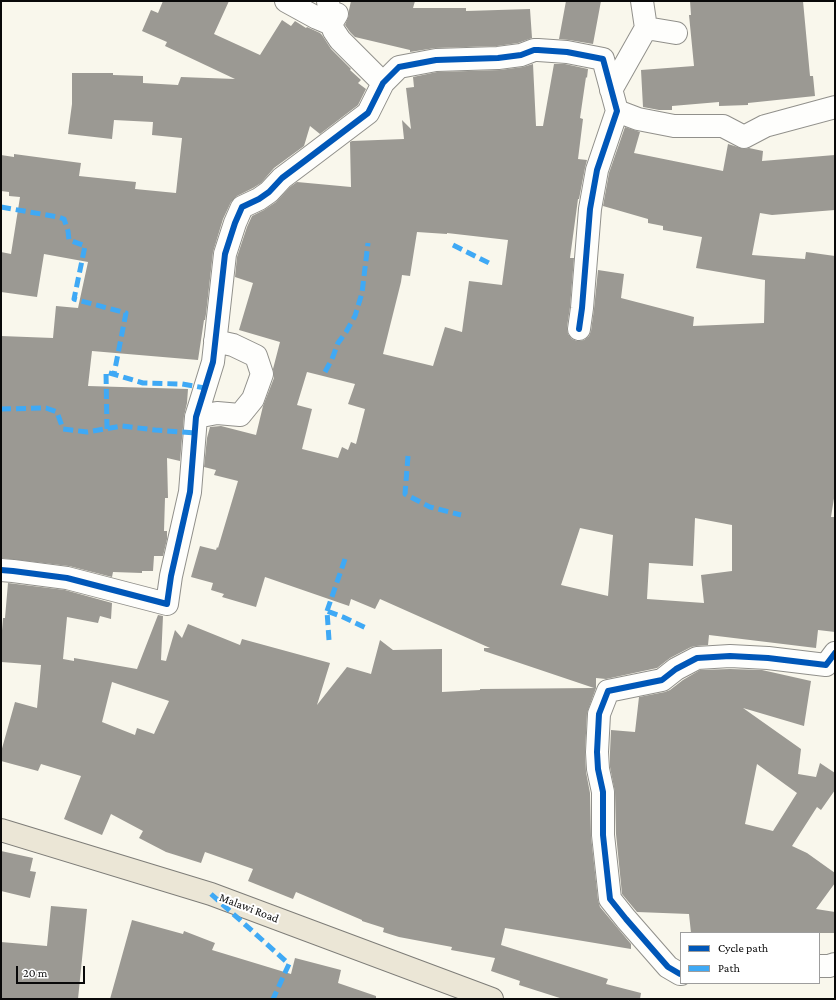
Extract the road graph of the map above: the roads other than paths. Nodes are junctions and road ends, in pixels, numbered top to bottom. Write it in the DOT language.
graph roads {
  1 [pos="286,1"];
  2 [pos="328,1"];
  3 [pos="342,1"];
  4 [pos="642,1"];
  5 [pos="331,24"];
  6 [pos="646,28"];
  7 [pos="676,34"];
  8 [pos="383,83"];
  9 [pos="611,90"];
  10 [pos="835,106"];
  11 [pos="616,111"];
  12 [pos="580,328"];
  13 [pos="215,341"];
  14 [pos="196,417"];
  15 [pos="1,570"];
  16 [pos="835,653"];
  17 [pos="1,830"];
  18 [pos="835,964"];
  19 [pos="820,966"];
  20 [pos="680,974"];
  21 [pos="492,999"];
  1 -- 5 [label="street"];
  2 -- 5 [label="street"];
  3 -- 5 [label="street"];
  4 -- 6 [label="street"];
  5 -- 8 [label="street"];
  6 -- 7 [label="street"];
  6 -- 9 [label="street"];
  8 -- 9 [label="street"];
  8 -- 13 [label="street"];
  9 -- 11 [label="street"];
  10 -- 11 [label="street"];
  11 -- 12 [label="street"];
  13 -- 14 [label="street"];
  13 -- 14 [label="street"];
  14 -- 15 [label="street"];
  16 -- 20 [label="street"];
  17 -- 21 [label="main road, Malawi Road"];
  18 -- 19 [label="street"];
}
